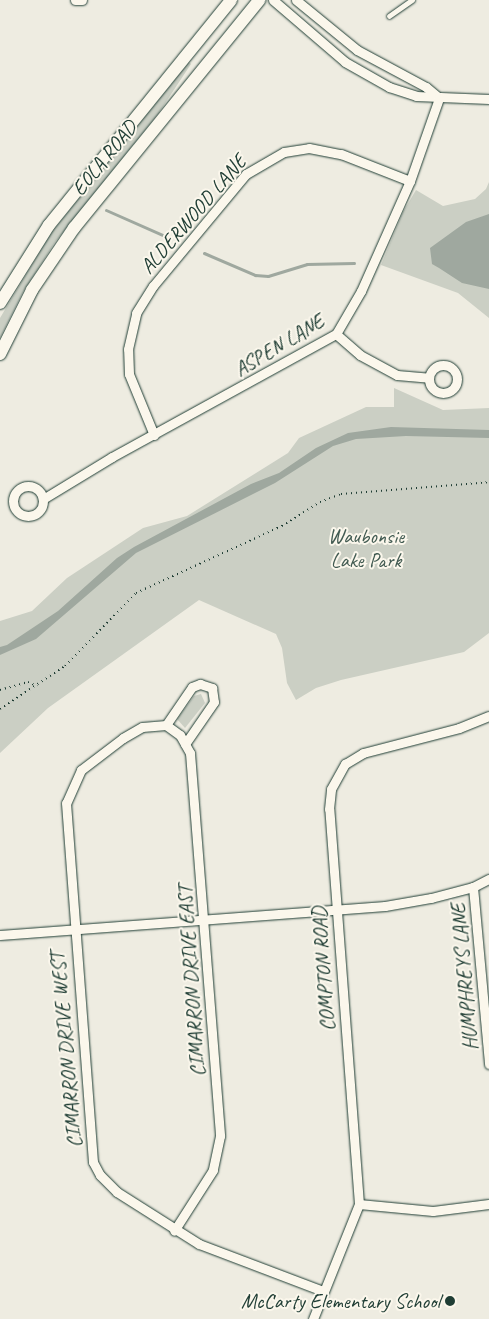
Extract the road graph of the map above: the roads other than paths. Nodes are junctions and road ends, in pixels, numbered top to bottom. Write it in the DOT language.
graph roads {
  1 [pos="75,0"];
  2 [pos="82,0"];
  3 [pos="231,0"];
  4 [pos="259,0"];
  5 [pos="272,0"];
  6 [pos="296,0"];
  7 [pos="412,0"];
  8 [pos="389,16"];
  9 [pos="438,98"];
  10 [pos="489,100"];
  11 [pos="410,181"];
  12 [pos="0,303"];
  13 [pos="336,334"];
  14 [pos="0,354"];
  15 [pos="429,378"];
  16 [pos="154,435"];
  17 [pos="43,499"];
  18 [pos="489,716"];
  19 [pos="166,725"];
  20 [pos="185,744"];
  21 [pos="489,879"];
  22 [pos="473,887"];
  23 [pos="336,910"];
  24 [pos="204,920"];
  25 [pos="73,930"];
  26 [pos="0,935"];
  27 [pos="489,1064"];
  28 [pos="359,1204"];
  29 [pos="489,1204"];
  30 [pos="174,1230"];
  31 [pos="323,1291"];
  32 [pos="313,1319"];
  1 -- 2 [label="street"];
  3 -- 12 [label="main road, EOLA ROAD"];
  4 -- 14 [label="main road, EOLA ROAD"];
  5 -- 9 [label="street"];
  6 -- 9 [label="street"];
  7 -- 8 [label="lane"];
  9 -- 10 [label="street"];
  9 -- 11 [label="street, ASPEN LANE"];
  11 -- 13 [label="street, ASPEN LANE"];
  11 -- 16 [label="street, ALDERWOOD LANE"];
  13 -- 15 [label="street"];
  13 -- 16 [label="street, ASPEN LANE"];
  16 -- 17 [label="street, ASPEN LANE"];
  18 -- 23 [label="street, COMPTON ROAD"];
  19 -- 20 [label="street, CIMARRON DRIVE EAST"];
  19 -- 20 [label="street"];
  19 -- 25 [label="street, CIMARRON DRIVE WEST"];
  20 -- 24 [label="street, CIMARRON DRIVE EAST"];
  21 -- 22 [label="street"];
  22 -- 23 [label="street"];
  22 -- 27 [label="street, HUMPHREYS LANE"];
  23 -- 24 [label="street"];
  23 -- 28 [label="street, COMPTON ROAD"];
  24 -- 25 [label="street"];
  24 -- 30 [label="street, CIMARRON DRIVE EAST"];
  25 -- 26 [label="street"];
  25 -- 30 [label="street, CIMARRON DRIVE WEST"];
  28 -- 29 [label="street"];
  28 -- 31 [label="street, COMPTON ROAD"];
  30 -- 31 [label="street, CIMARRON DRIVE WEST"];
  31 -- 32 [label="street, COMPTON ROAD"];
}
